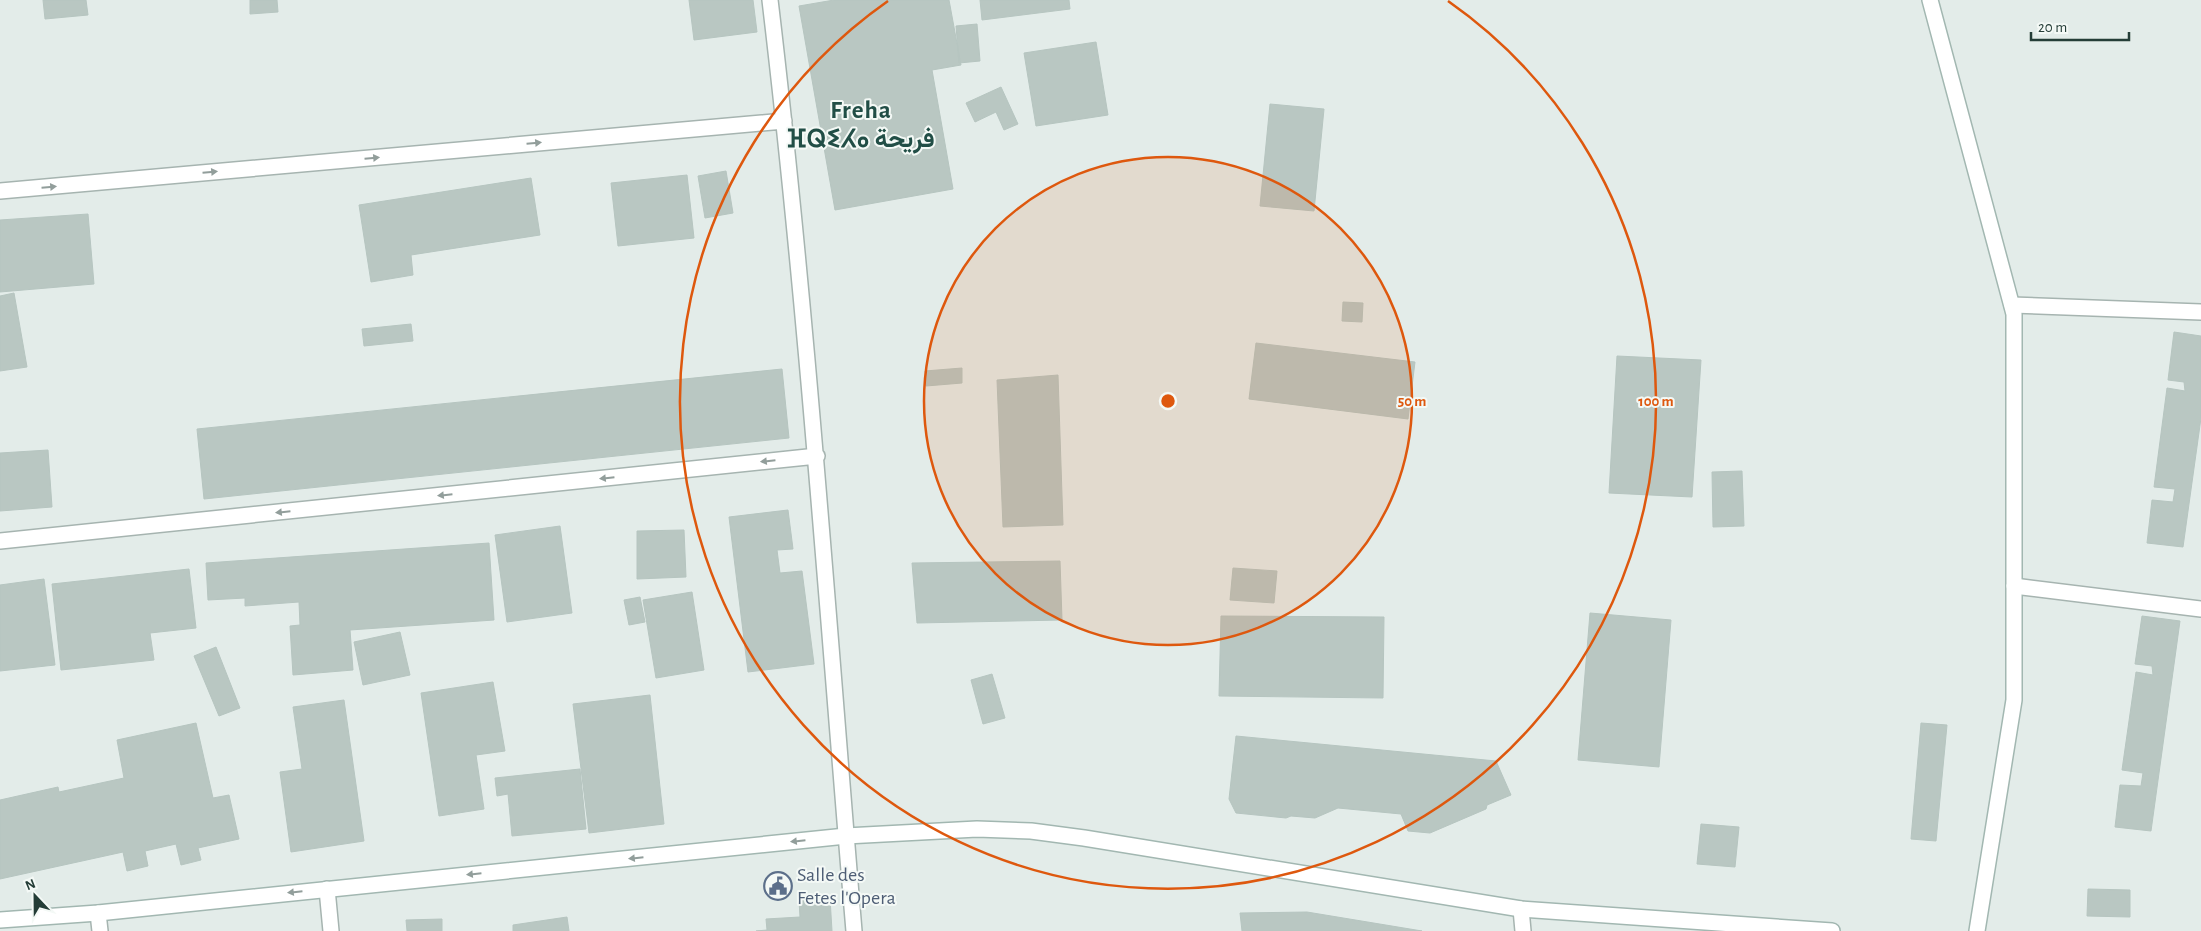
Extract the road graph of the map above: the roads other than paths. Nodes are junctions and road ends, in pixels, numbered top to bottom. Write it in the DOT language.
graph roads {
  1 [pos="770,0"];
  2 [pos="1930,0"];
  3 [pos="784,121"];
  4 [pos="0,191"];
  5 [pos="2012,305"];
  6 [pos="2201,312"];
  7 [pos="817,456"];
  8 [pos="0,541"];
  9 [pos="2014,586"];
  10 [pos="2201,609"];
  11 [pos="846,836"];
  12 [pos="327,889"];
  13 [pos="1521,909"];
  14 [pos="98,913"];
  15 [pos="0,920"];
  16 [pos="100,931"];
  17 [pos="331,931"];
  18 [pos="854,931"];
  19 [pos="1523,931"];
  20 [pos="1832,931"];
  21 [pos="1977,931"];
  1 -- 3 [label="street"];
  2 -- 5 [label="street"];
  4 -- 3 [label="street, one-way"];
  3 -- 7 [label="street"];
  5 -- 6 [label="street"];
  5 -- 9 [label="street"];
  7 -- 8 [label="street, one-way"];
  7 -- 11 [label="street"];
  9 -- 10 [label="street"];
  9 -- 21 [label="street"];
  11 -- 12 [label="street, one-way"];
  11 -- 13 [label="street"];
  11 -- 18 [label="street"];
  12 -- 14 [label="street, one-way"];
  12 -- 17 [label="street"];
  13 -- 19 [label="street"];
  13 -- 20 [label="street"];
  14 -- 15 [label="street"];
  14 -- 16 [label="street"];
}
